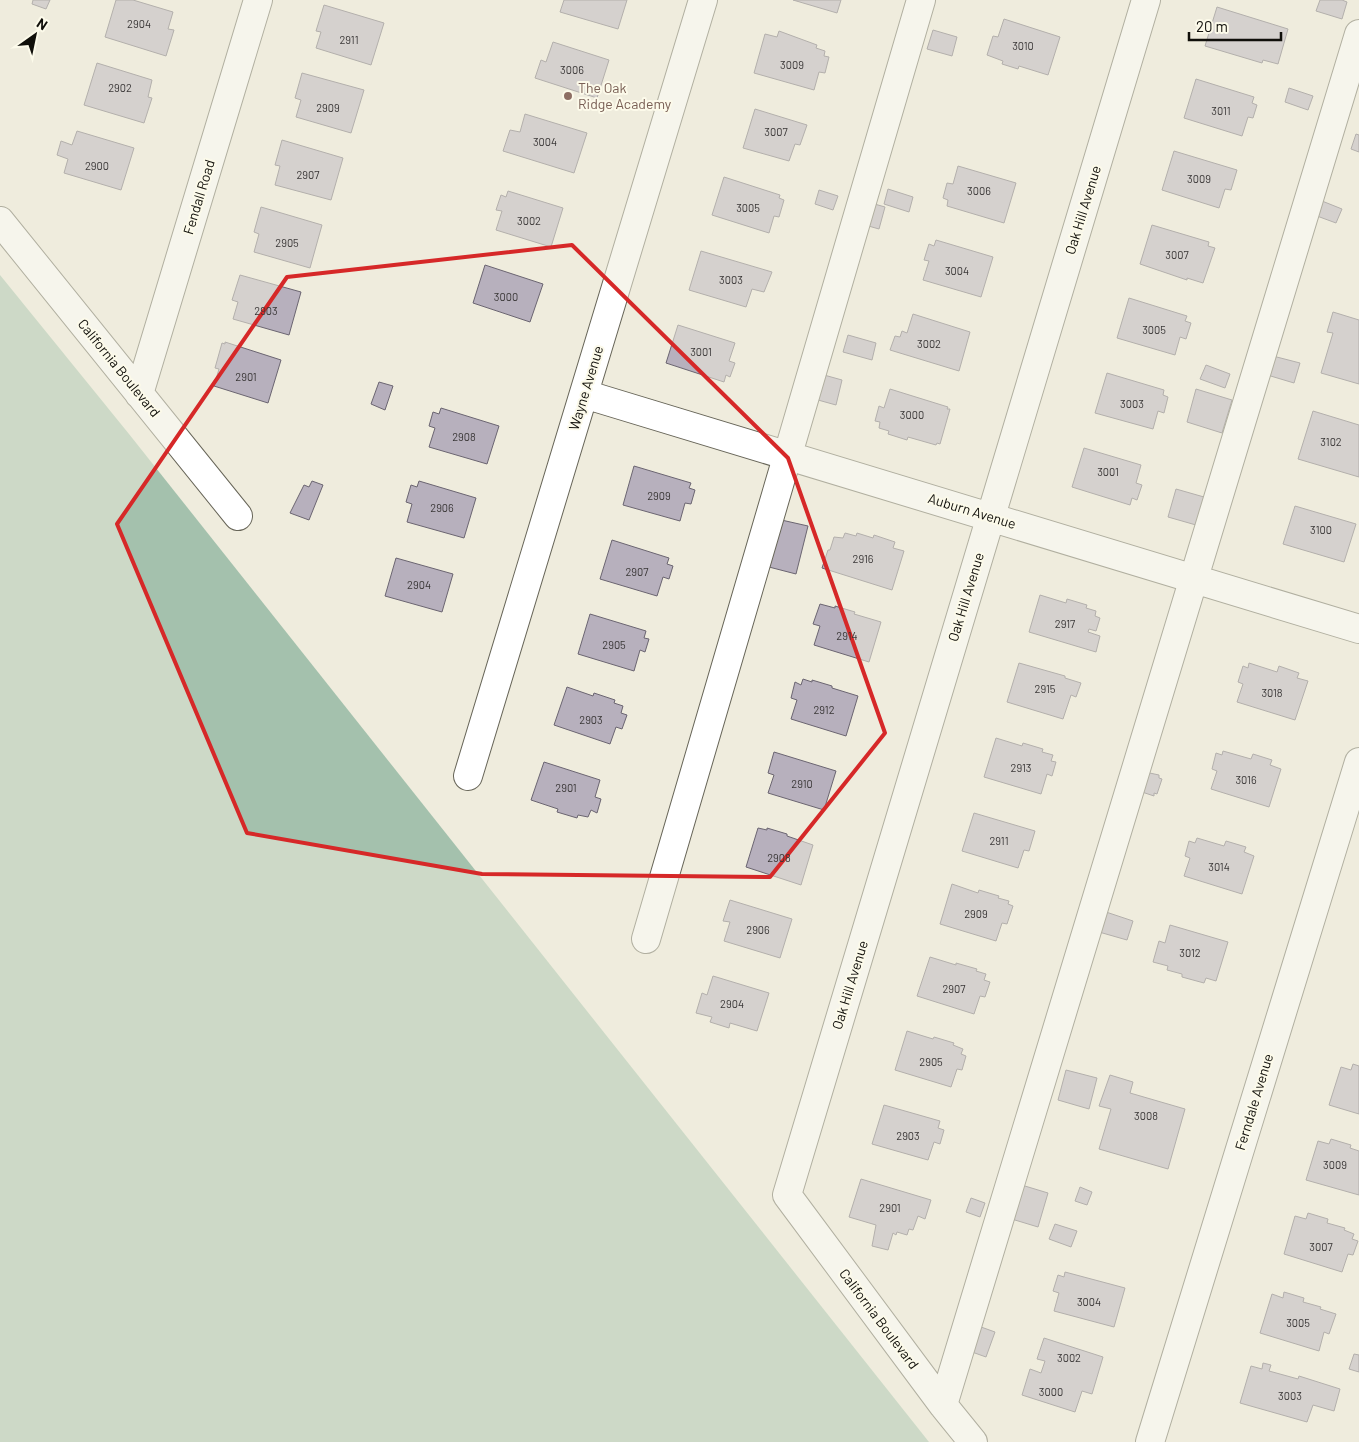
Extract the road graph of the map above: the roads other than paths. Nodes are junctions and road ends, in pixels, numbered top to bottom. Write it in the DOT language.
graph roads {
  1 [pos="258,0"];
  2 [pos="703,0"];
  3 [pos="921,0"];
  4 [pos="1146,0"];
  5 [pos="1359,34"];
  6 [pos="0,221"];
  7 [pos="140,394"];
  8 [pos="584,394"];
  9 [pos="788,456"];
  10 [pos="238,516"];
  11 [pos="990,517"];
  12 [pos="1194,579"];
  13 [pos="1359,629"];
  14 [pos="1359,762"];
  15 [pos="468,776"];
  16 [pos="646,939"];
  17 [pos="787,1195"];
  18 [pos="943,1405"];
  19 [pos="973,1442"];
  20 [pos="1150,1442"];
  1 -- 7 [label="street, Fendall Road"];
  2 -- 8 [label="street, Wayne Avenue"];
  3 -- 9 [label="street"];
  4 -- 11 [label="street, Oak Hill Avenue"];
  5 -- 12 [label="street"];
  6 -- 7 [label="street, California Boulevard"];
  7 -- 10 [label="street, California Boulevard"];
  8 -- 9 [label="street, Auburn Avenue"];
  8 -- 15 [label="street, Wayne Avenue"];
  9 -- 11 [label="street, Auburn Avenue"];
  9 -- 16 [label="street"];
  11 -- 12 [label="street, Auburn Avenue"];
  11 -- 17 [label="street, Oak Hill Avenue"];
  12 -- 13 [label="street, Auburn Avenue"];
  12 -- 18 [label="street"];
  14 -- 20 [label="street, Ferndale Avenue"];
  17 -- 18 [label="street, California Boulevard"];
  18 -- 19 [label="street, California Boulevard"];
}
